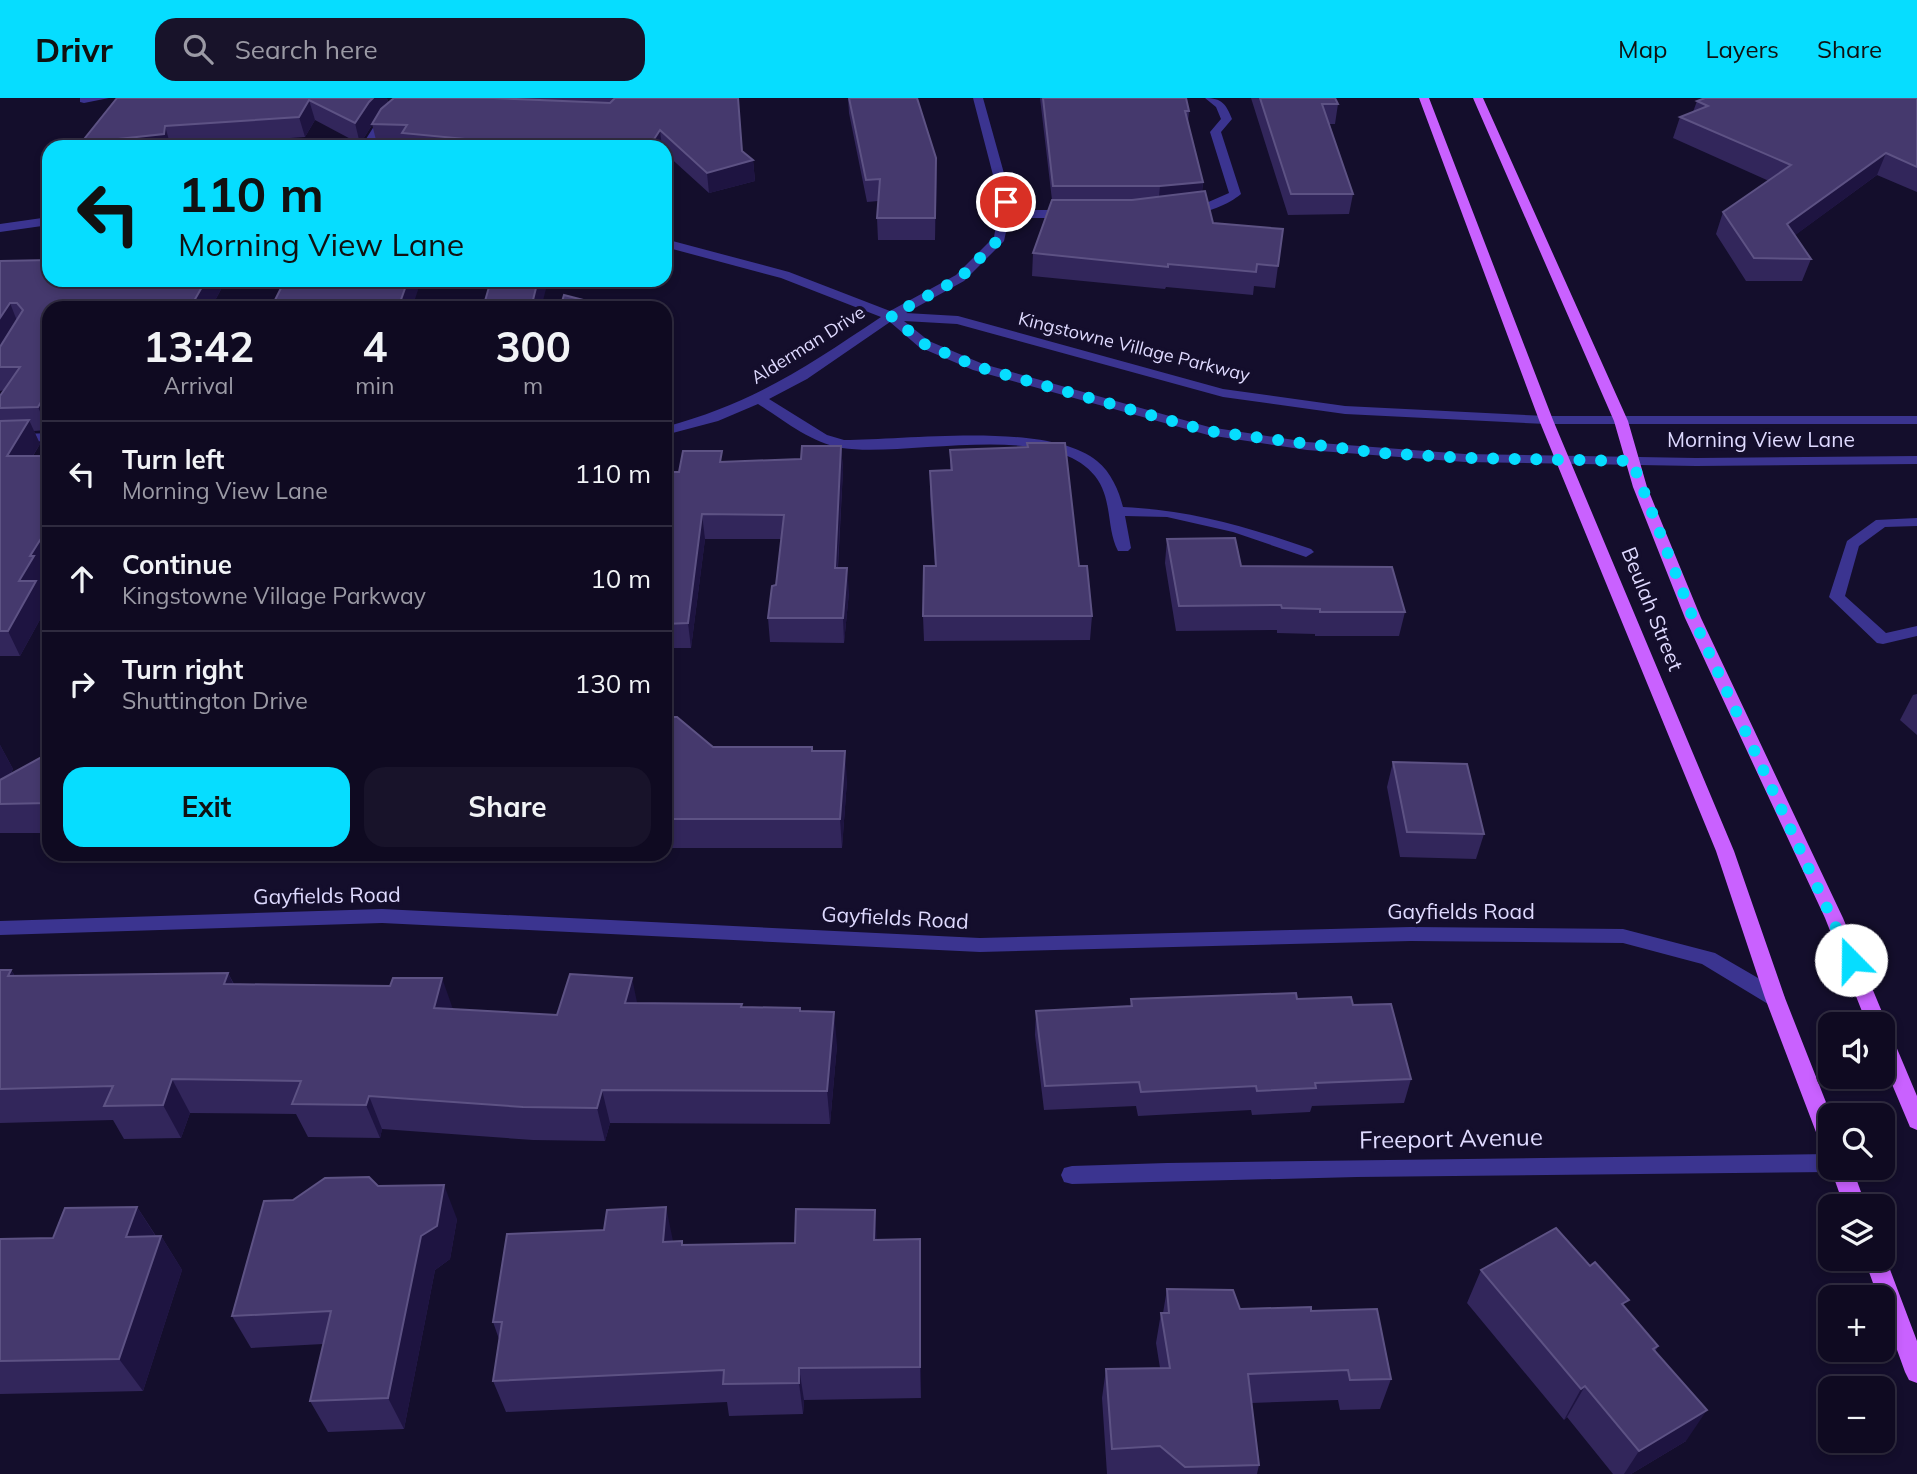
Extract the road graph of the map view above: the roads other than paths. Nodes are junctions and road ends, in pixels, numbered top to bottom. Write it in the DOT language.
graph roads {
  1 [pos="104,98"];
  2 [pos="978,98"];
  3 [pos="1210,98"];
  4 [pos="1424,98"];
  5 [pos="1478,98"];
  6 [pos="84,100"];
  7 [pos="395,112"];
  8 [pos="371,140"];
  9 [pos="1171,212"];
  10 [pos="1004,214"];
  11 [pos="1088,214"];
  12 [pos="42,222"];
  13 [pos="0,228"];
  14 [pos="672,245"];
  15 [pos="891,316"];
  16 [pos="759,400"];
  17 [pos="1546,420"];
  18 [pos="1917,420"];
  19 [pos="1621,421"];
  20 [pos="672,429"];
  21 [pos="42,437"];
  22 [pos="0,439"];
  23 [pos="1917,460"];
  24 [pos="1563,461"];
  25 [pos="1632,461"];
  26 [pos="1118,511"];
  27 [pos="1917,522"];
  28 [pos="1123,548"];
  29 [pos="1306,552"];
  30 [pos="1917,631"];
  31 [pos="0,928"];
  32 [pos="1774,998"];
  33 [pos="1872,1012"];
  34 [pos="1895,1067"];
  35 [pos="1818,1110"];
  36 [pos="1917,1121"];
  37 [pos="1818,1163"];
  38 [pos="1072,1175"];
  39 [pos="1880,1271"];
  40 [pos="1917,1372"];
  1 -- 6 [label="street"];
  2 -- 10 [label="street"];
  3 -- 9 [label="street"];
  4 -- 17 [label="main road, Beulah Street"];
  5 -- 19 [label="main road, Beulah Street"];
  7 -- 8 [label="street"];
  10 -- 11 [label="street"];
  10 -- 15 [label="street, Alderman Drive"];
  12 -- 13 [label="street"];
  14 -- 15 [label="street, Kingstowne Village Parkway"];
  15 -- 16 [label="street, Alderman Drive"];
  15 -- 17 [label="street, Kingstowne Village Parkway"];
  15 -- 24 [label="street, Kingstowne Village Parkway"];
  16 -- 20 [label="street, Alderman Drive"];
  16 -- 26 [label="street"];
  17 -- 19 [label="street, Kingstowne Village Parkway"];
  17 -- 24 [label="main road, Beulah Street"];
  18 -- 19 [label="street, Morning View Lane"];
  19 -- 25 [label="main road, Beulah Street"];
  21 -- 22 [label="street"];
  23 -- 25 [label="street, Morning View Lane"];
  24 -- 25 [label="street, Morning View Lane"];
  24 -- 32 [label="main road, Beulah Street"];
  25 -- 33 [label="main road, Beulah Street"];
  26 -- 28 [label="street"];
  26 -- 29 [label="street"];
  27 -- 30 [label="street"];
  31 -- 32 [label="street, Gayfields Road"];
  32 -- 35 [label="main road, Beulah Street"];
  34 -- 36 [label="main road"];
  37 -- 38 [label="street, Freeport Avenue"];
  39 -- 40 [label="main road"];
}
